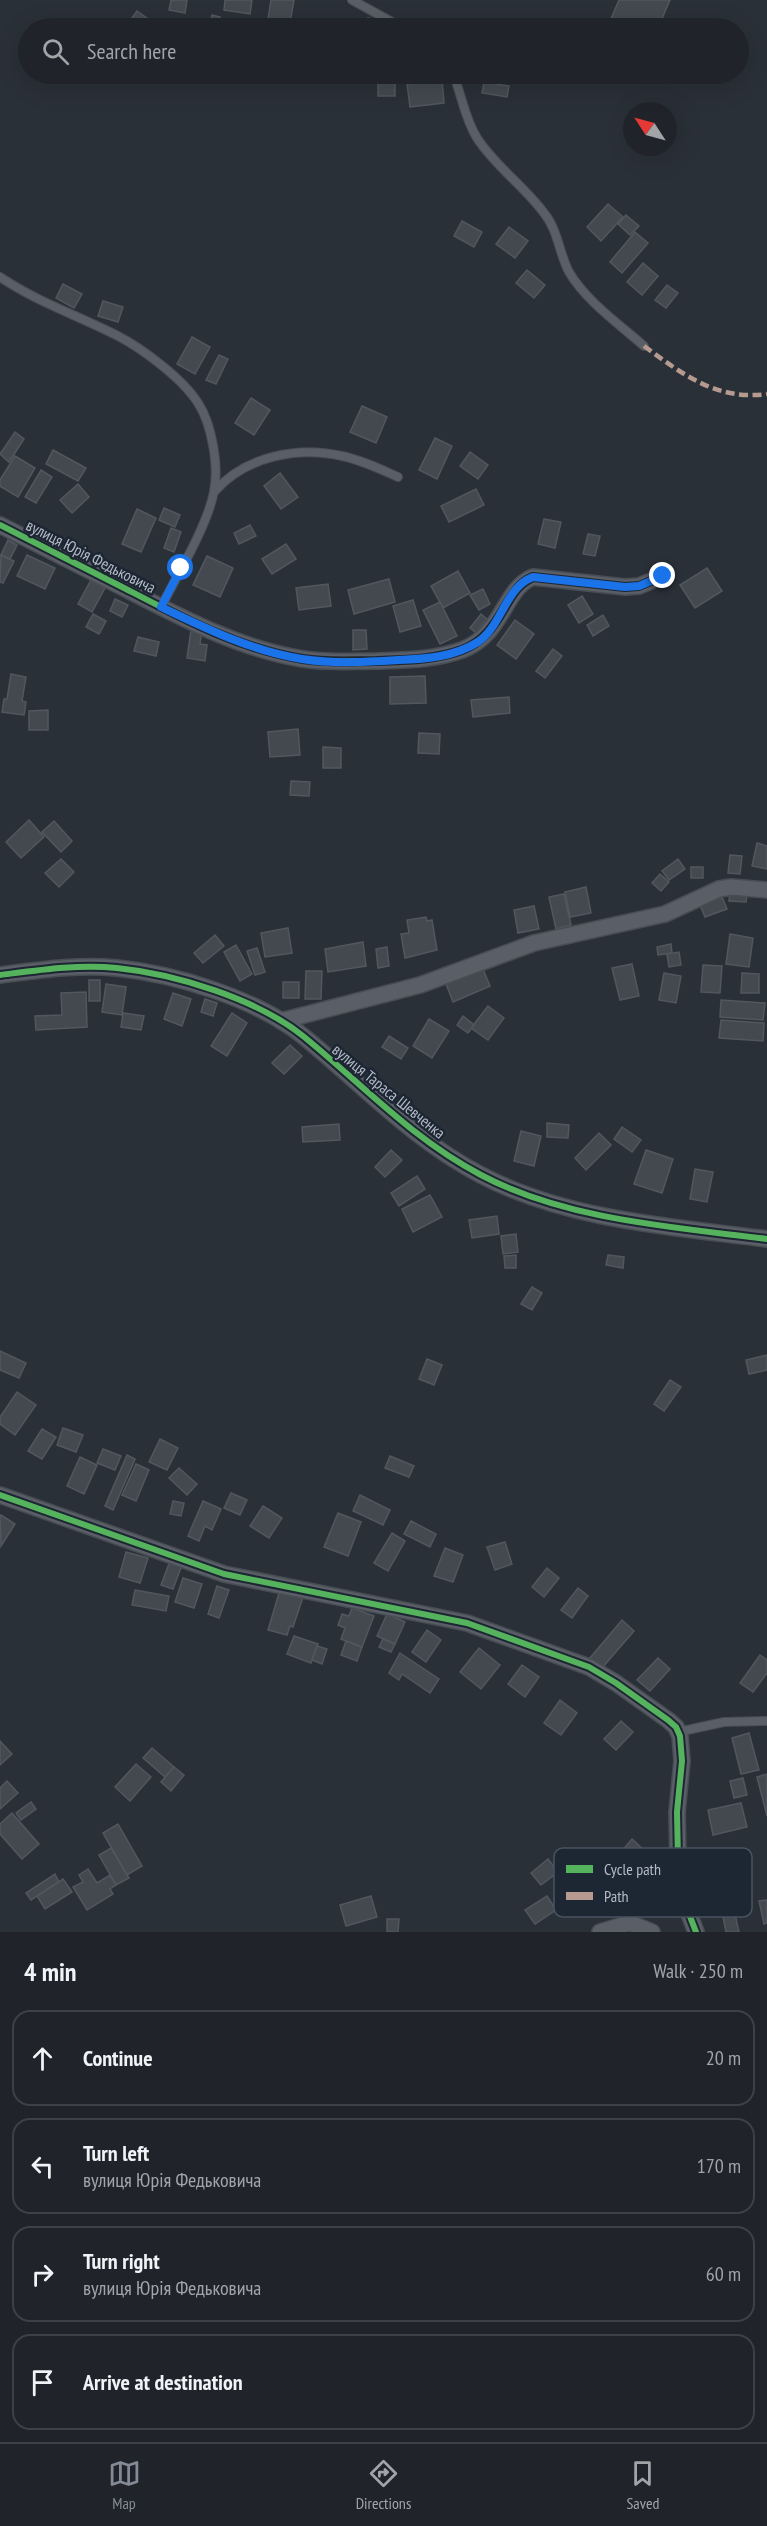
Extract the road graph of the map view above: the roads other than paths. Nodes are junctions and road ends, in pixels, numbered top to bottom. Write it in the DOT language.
graph roads {
  1 [pos="352,0"];
  2 [pos="385,18"];
  3 [pos="456,84"];
  4 [pos="0,277"];
  5 [pos="644,346"];
  6 [pos="398,477"];
  7 [pos="214,492"];
  8 [pos="0,525"];
  9 [pos="663,576"];
  10 [pos="161,607"];
  11 [pos="767,890"];
  12 [pos="0,975"];
  13 [pos="281,1020"];
  14 [pos="767,1239"];
  15 [pos="0,1495"];
  16 [pos="767,1721"];
  17 [pos="678,1731"];
  18 [pos="678,1848"];
  19 [pos="690,1917"];
  20 [pos="600,1932"];
  21 [pos="652,1932"];
  22 [pos="696,1932"];
  1 -- 2 [label="lane"];
  3 -- 5 [label="lane"];
  4 -- 7 [label="lane"];
  6 -- 7 [label="lane"];
  7 -- 10 [label="lane"];
  8 -- 10 [label="street, вулиця Юрія Федьковича"];
  9 -- 10 [label="street, вулиця Юрія Федьковича"];
  11 -- 13 [label="street"];
  12 -- 13 [label="street, вулиця Тараса Шевченка"];
  13 -- 14 [label="street, вулиця Тараса Шевченка"];
  15 -- 17 [label="street"];
  16 -- 17 [label="lane"];
  17 -- 18 [label="street"];
  19 -- 22 [label="street"];
  20 -- 21 [label="street"];
}
